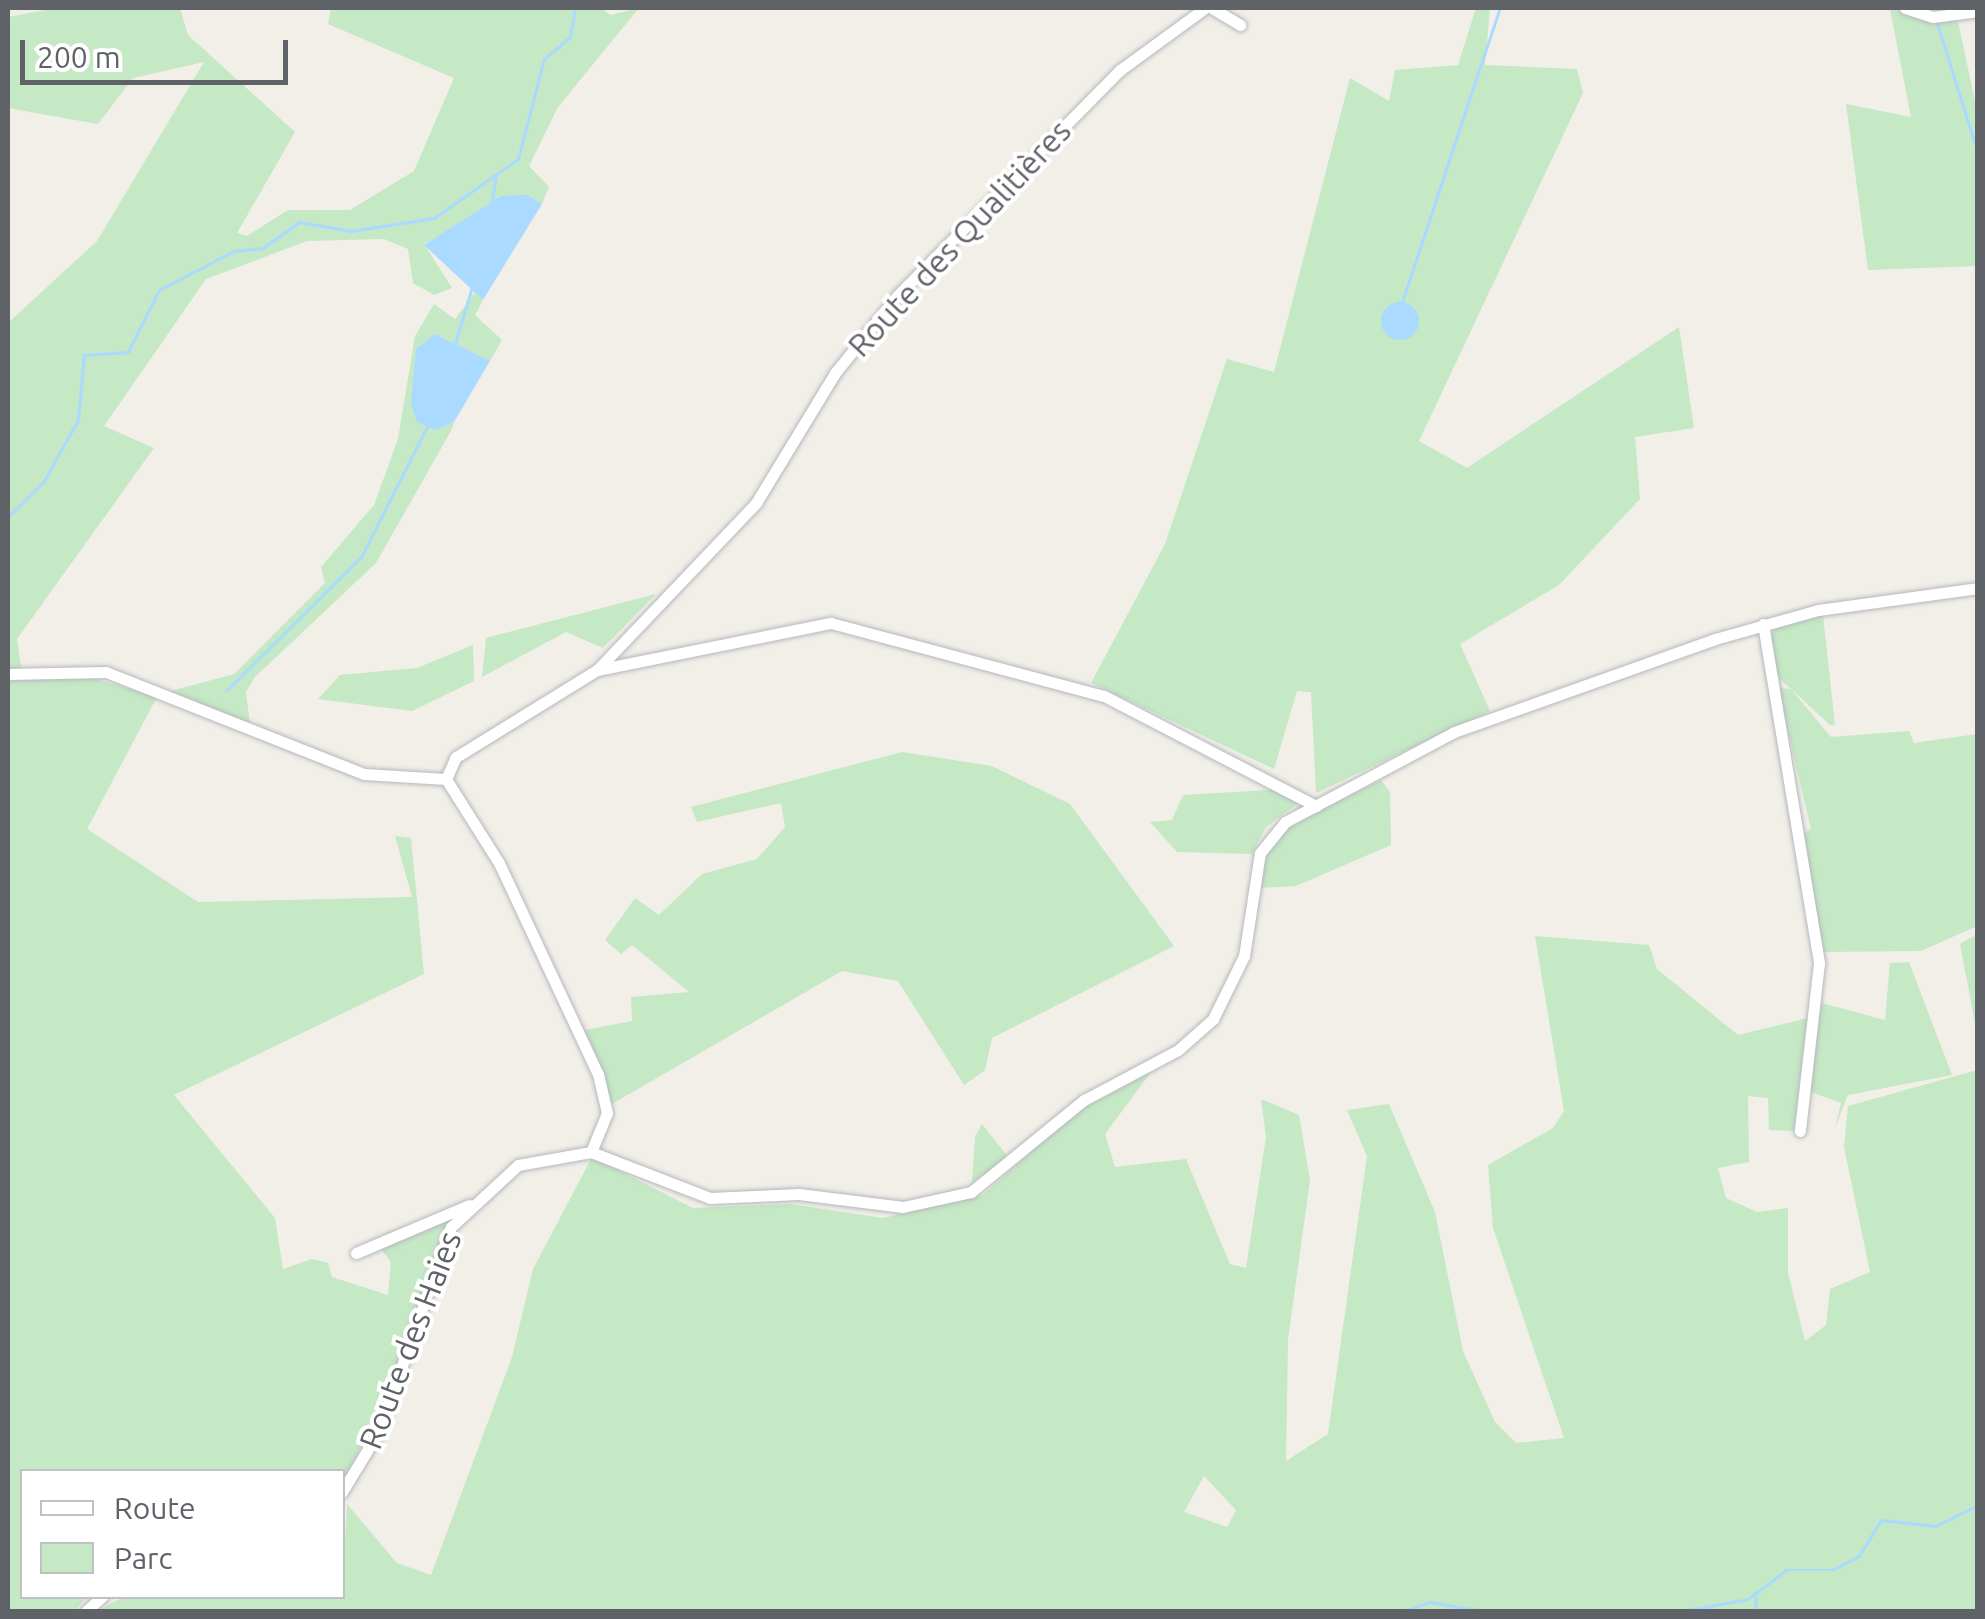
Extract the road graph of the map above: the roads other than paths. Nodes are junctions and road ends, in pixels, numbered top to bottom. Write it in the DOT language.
graph roads {
  1 [pos="1209,8"];
  2 [pos="1905,8"];
  3 [pos="1978,11"];
  4 [pos="1240,25"];
  5 [pos="1978,588"];
  6 [pos="1763,624"];
  7 [pos="597,670"];
  8 [pos="8,674"];
  9 [pos="446,779"];
  10 [pos="1316,806"];
  11 [pos="1800,1130"];
  12 [pos="591,1152"];
  13 [pos="470,1204"];
  14 [pos="356,1252"];
  15 [pos="345,1487"];
  1 -- 4 [label="street"];
  1 -- 7 [label="street, Route des Qualitières"];
  2 -- 3 [label="street"];
  5 -- 6 [label="street"];
  6 -- 10 [label="street"];
  6 -- 11 [label="street"];
  7 -- 9 [label="street, Route des Qualitières"];
  7 -- 10 [label="street"];
  8 -- 9 [label="street"];
  9 -- 12 [label="street"];
  10 -- 12 [label="street"];
  12 -- 13 [label="street, Route des Haies"];
  13 -- 14 [label="street"];
  13 -- 15 [label="street, Route des Haies"];
}
